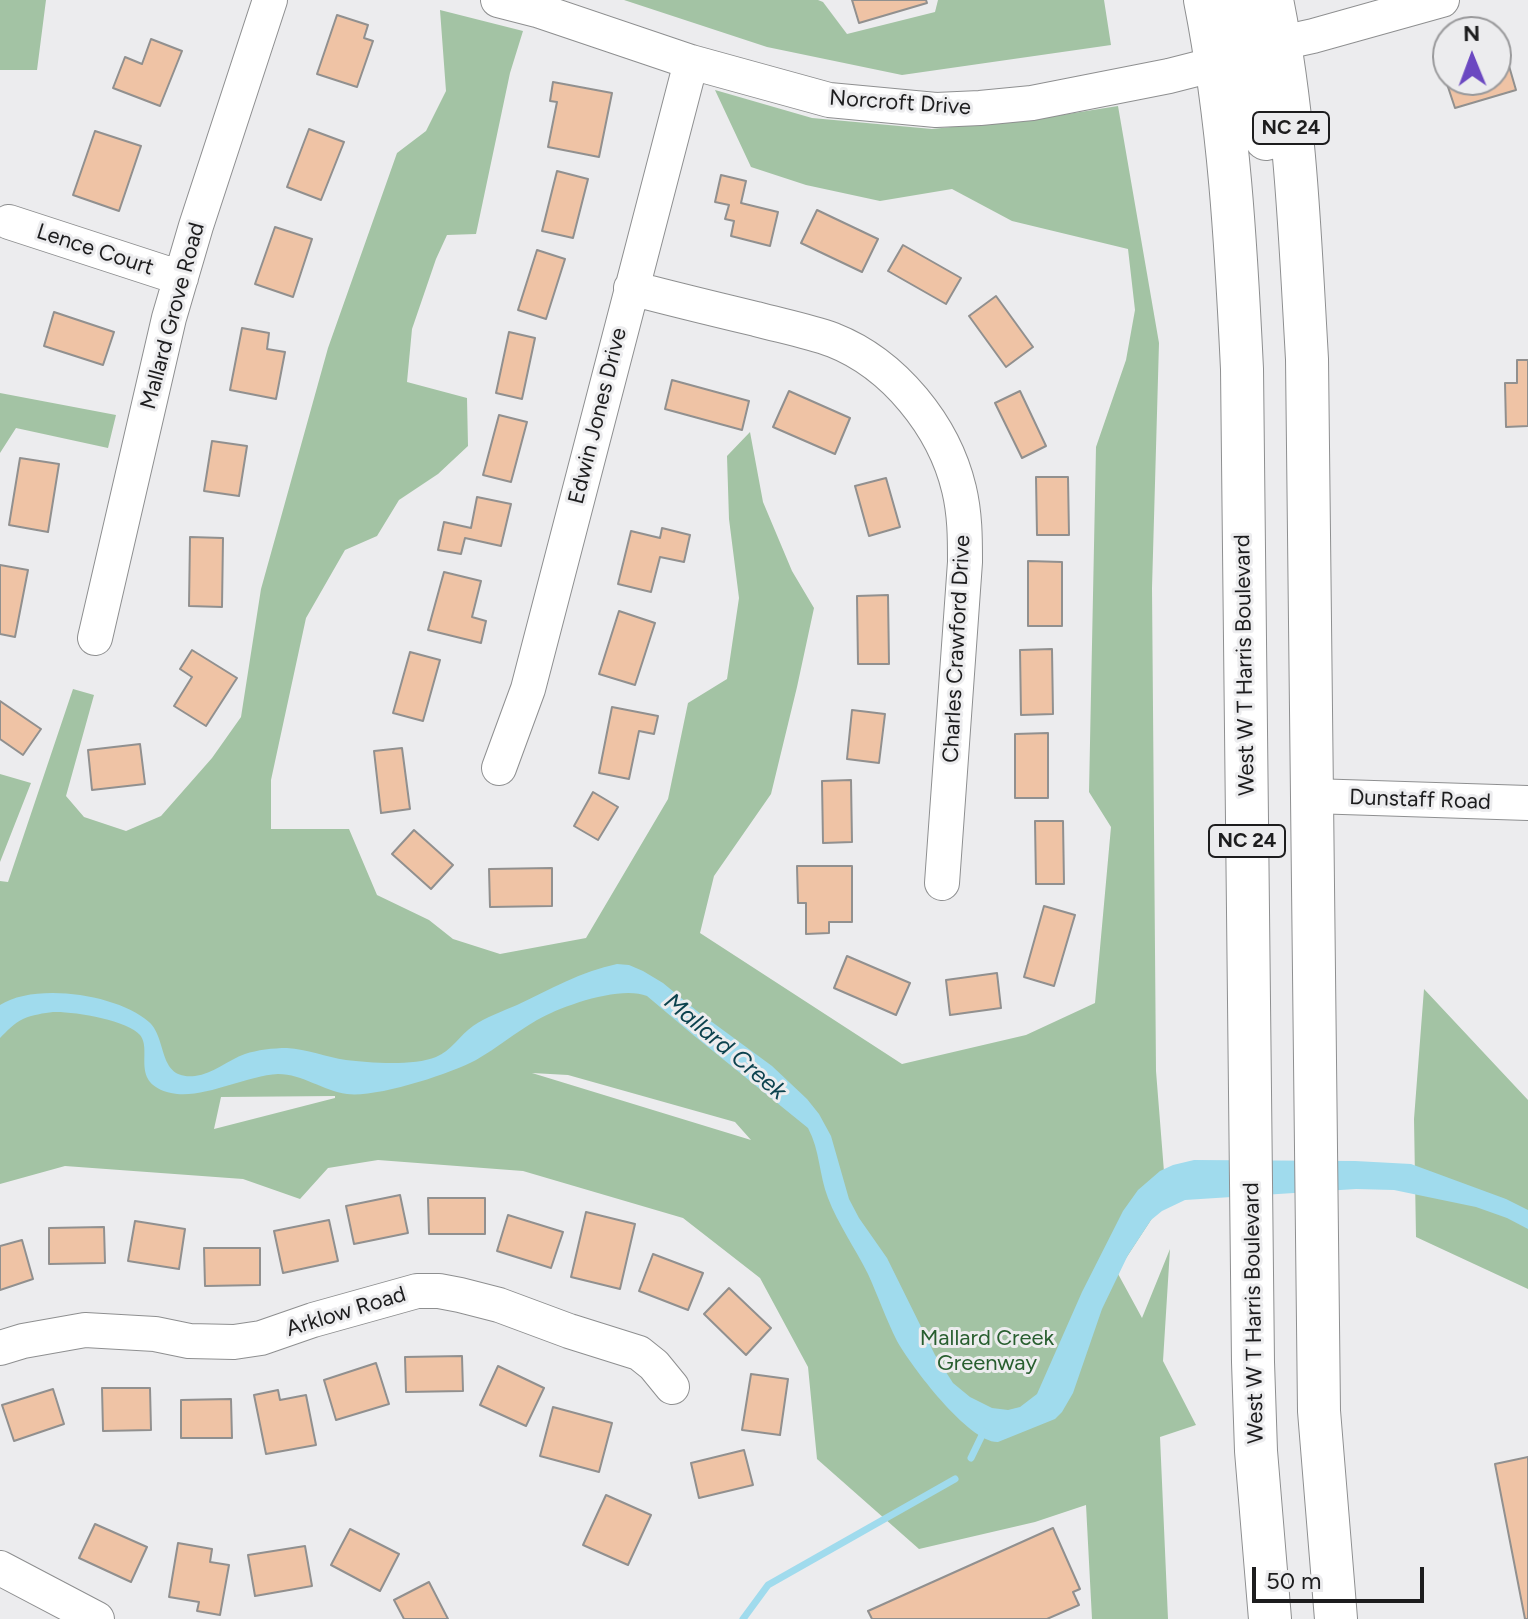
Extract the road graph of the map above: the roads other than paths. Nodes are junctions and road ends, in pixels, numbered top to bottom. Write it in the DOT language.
graph roads {
  1 [pos="270,0"];
  2 [pos="498,0"];
  3 [pos="1205,0"];
  4 [pos="1231,0"];
  5 [pos="1272,0"];
  6 [pos="1442,0"];
  7 [pos="538,5"];
  8 [pos="1281,43"];
  9 [pos="691,62"];
  10 [pos="1216,64"];
  11 [pos="9,222"];
  12 [pos="181,278"];
  13 [pos="631,288"];
  14 [pos="1304,312"];
  15 [pos="95,638"];
  16 [pos="499,768"];
  17 [pos="1312,796"];
  18 [pos="1528,803"];
  19 [pos="942,883"];
  20 [pos="0,1348"];
  21 [pos="672,1387"];
  22 [pos="0,1568"];
  23 [pos="97,1619"];
  24 [pos="1270,1619"];
  25 [pos="1336,1619"];
  1 -- 12 [label="street, Mallard Grove Road"];
  2 -- 7 [label="street, Norcroft Drive"];
  3 -- 10 [label="main road, West W T Harris Boulevard / NC 24"];
  4 -- 8 [label="main road"];
  5 -- 8 [label="main road, NC 24"];
  6 -- 8 [label="street"];
  7 -- 9 [label="street, Norcroft Drive"];
  8 -- 14 [label="main road, NC 24"];
  9 -- 10 [label="street, Norcroft Drive"];
  9 -- 13 [label="street, Edwin Jones Drive"];
  10 -- 14 [label="main road"];
  10 -- 24 [label="main road, West W T Harris Boulevard / NC 24"];
  11 -- 12 [label="street, Lence Court"];
  12 -- 15 [label="street, Mallard Grove Road"];
  13 -- 16 [label="street, Edwin Jones Drive"];
  13 -- 19 [label="street, Charles Crawford Drive"];
  14 -- 17 [label="main road, NC 24"];
  17 -- 18 [label="street, Dunstaff Road"];
  17 -- 25 [label="main road, NC 24"];
  20 -- 21 [label="street, Arklow Road"];
  22 -- 23 [label="street"];
}
